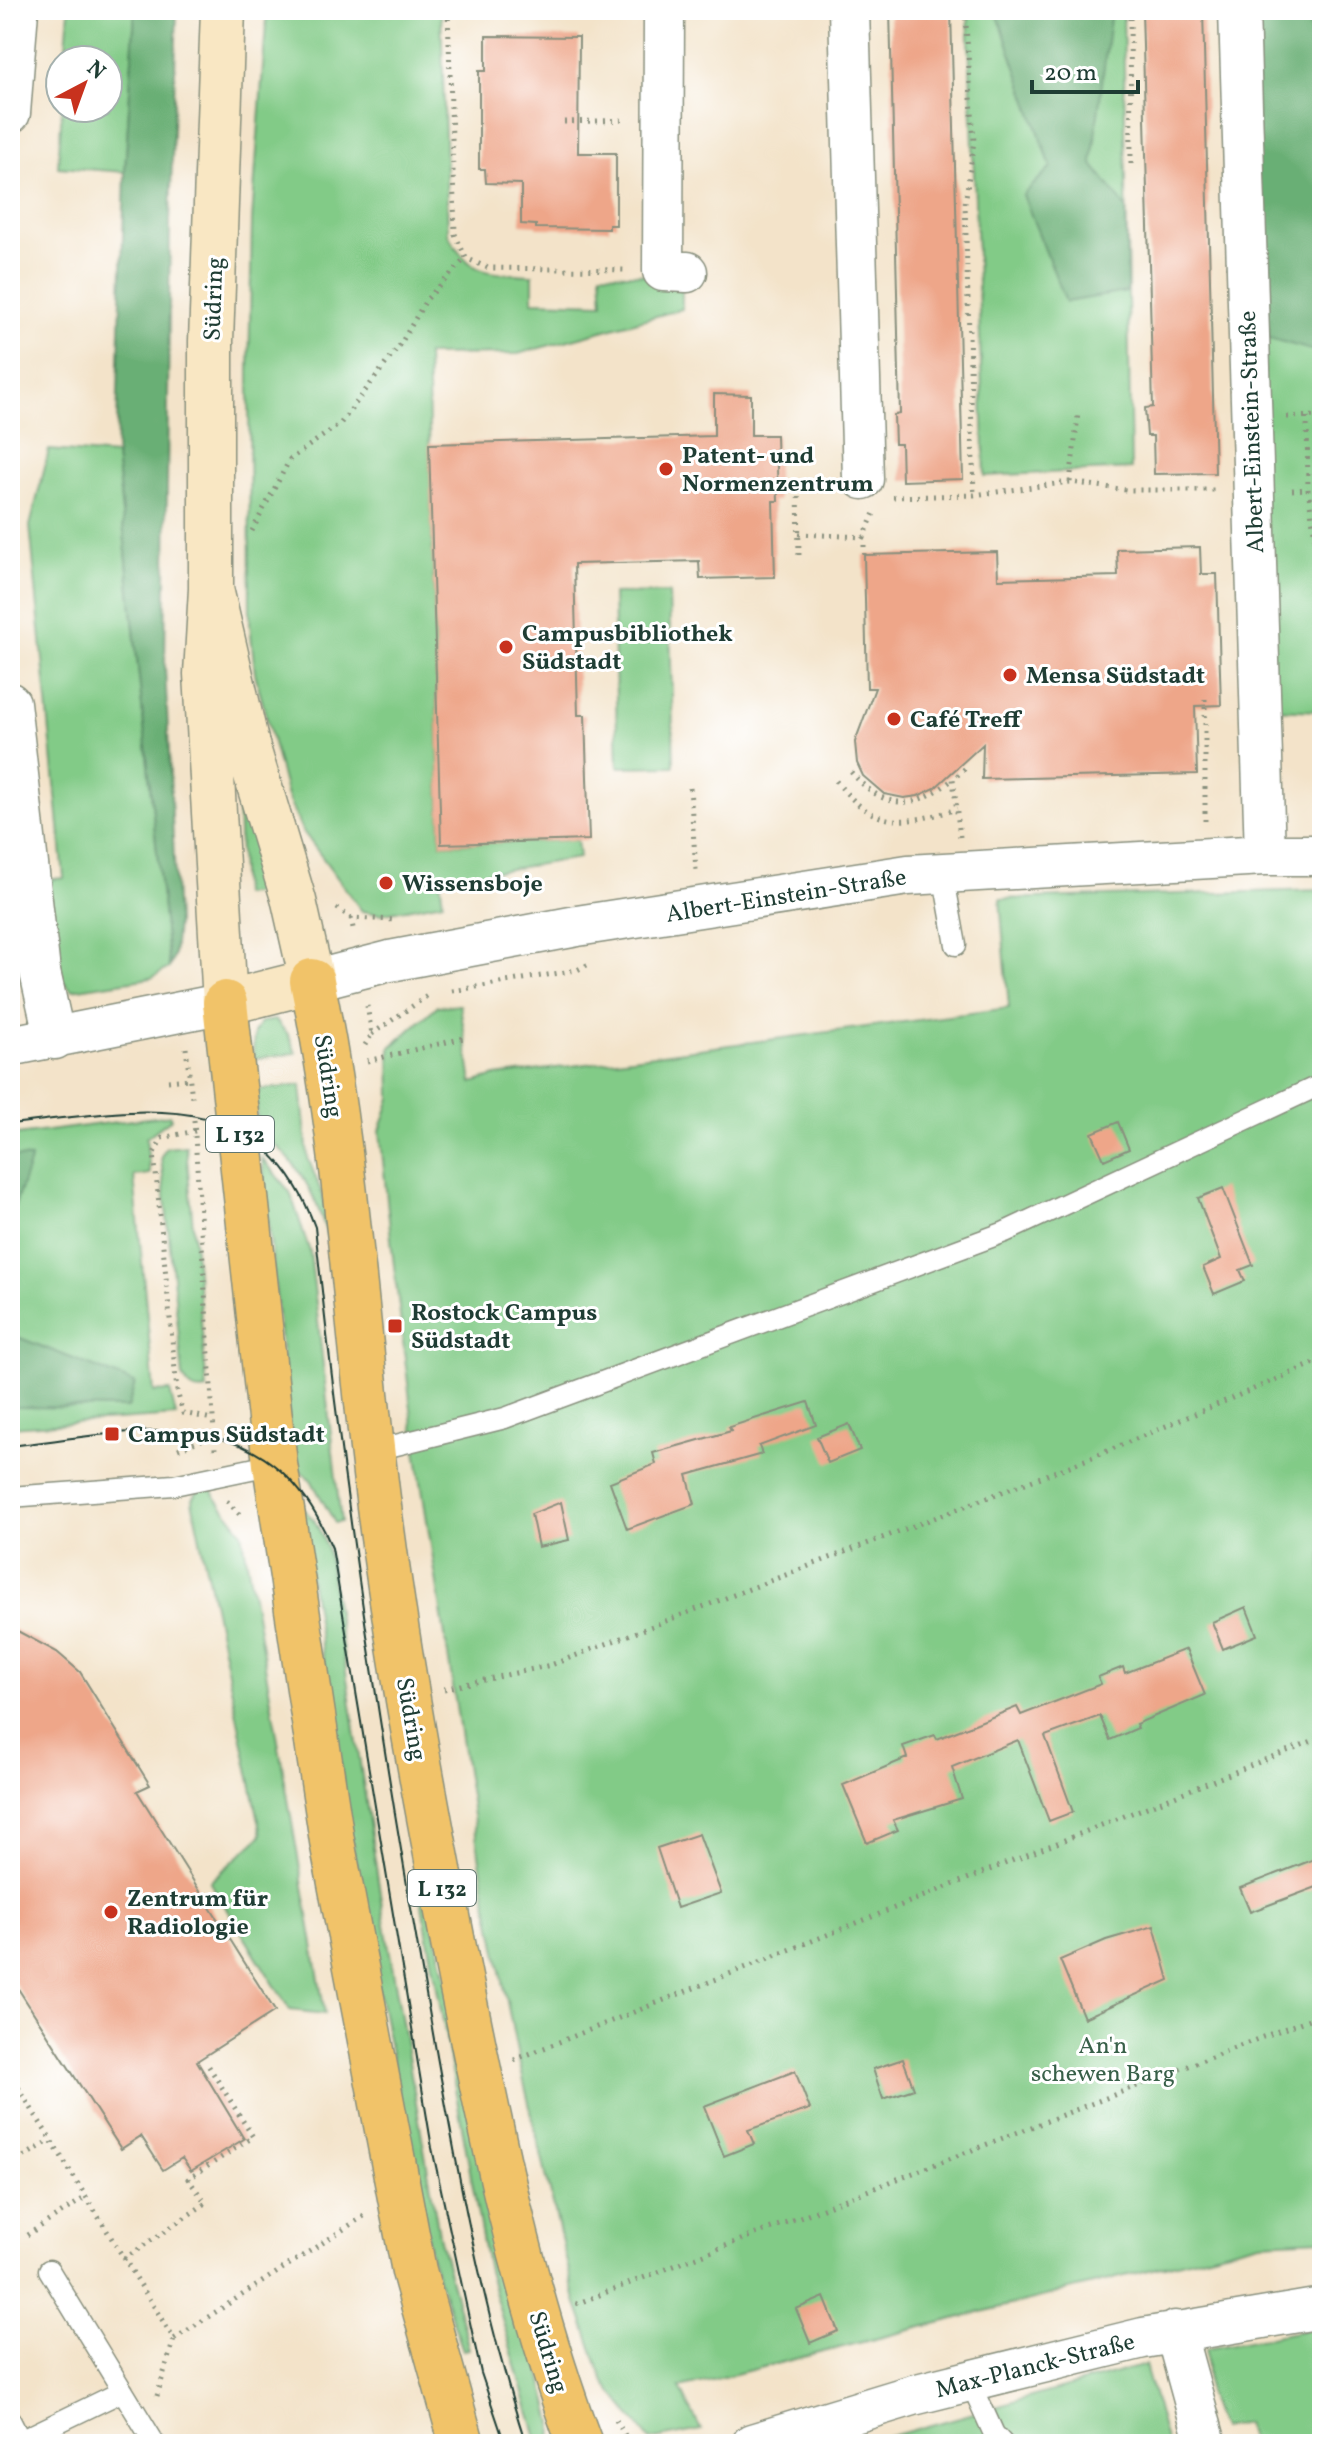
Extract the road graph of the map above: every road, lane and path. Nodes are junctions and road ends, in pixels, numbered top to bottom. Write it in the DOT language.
graph roads {
  1 [pos="18,10"];
  2 [pos="223,10"];
  3 [pos="448,10"];
  4 [pos="664,10"];
  5 [pos="849,10"];
  6 [pos="965,10"];
  7 [pos="1130,10"];
  8 [pos="1239,10"];
  9 [pos="10,113"];
  10 [pos="663,118"];
  11 [pos="564,122"];
  12 [pos="1131,164"];
  13 [pos="466,258"];
  14 [pos="675,272"];
  15 [pos="1078,416"];
  16 [pos="1307,417"];
  17 [pos="798,481"];
  18 [pos="1070,482"];
  19 [pos="872,488"];
  20 [pos="1252,491"];
  21 [pos="974,495"];
  22 [pos="251,533"];
  23 [pos="799,534"];
  24 [pos="864,537"];
  25 [pos="864,555"];
  26 [pos="799,558"];
  27 [pos="1322,587"];
  28 [pos="211,589"];
  29 [pos="1205,698"];
  30 [pos="10,703"];
  31 [pos="969,765"];
  32 [pos="851,772"];
  33 [pos="953,779"];
  34 [pos="836,781"];
  35 [pos="690,788"];
  36 [pos="957,809"];
  37 [pos="1205,827"];
  38 [pos="1265,855"];
  39 [pos="1322,855"];
  40 [pos="952,859"];
  41 [pos="697,877"];
  42 [pos="956,945"];
  43 [pos="577,970"];
  44 [pos="312,981"];
  45 [pos="225,1003"];
  46 [pos="372,1034"];
  47 [pos="464,1038"];
  48 [pos="55,1039"];
  49 [pos="10,1046"];
  50 [pos="330,1066"];
  51 [pos="233,1075"];
  52 [pos="168,1081"];
  53 [pos="1322,1084"];
  54 [pos="195,1131"];
  55 [pos="1322,1360"];
  56 [pos="213,1419"];
  57 [pos="214,1435"];
  58 [pos="178,1449"];
  59 [pos="372,1451"];
  60 [pos="275,1464"];
  61 [pos="10,1497"];
  62 [pos="439,1691"];
  63 [pos="1322,1737"];
  64 [pos="1322,2014"];
  65 [pos="506,2064"];
  66 [pos="208,2065"];
  67 [pos="10,2074"];
  68 [pos="13,2085"];
  69 [pos="51,2140"];
  70 [pos="10,2165"];
  71 [pos="86,2197"];
  72 [pos="372,2211"];
  73 [pos="27,2235"];
  74 [pos="124,2259"];
  75 [pos="49,2270"];
  76 [pos="564,2308"];
  77 [pos="1322,2308"];
  78 [pos="1175,2331"];
  79 [pos="174,2339"];
  80 [pos="970,2381"];
  81 [pos="123,2391"];
  82 [pos="10,2420"];
  83 [pos="626,2433"];
  84 [pos="151,2436"];
  85 [pos="993,2441"];
  86 [pos="21,2442"];
  87 [pos="462,2444"];
  88 [pos="580,2444"];
  89 [pos="630,2444"];
  90 [pos="752,2444"];
  91 [pos="1206,2444"];
  1 -- 9 [label="street"];
  2 -- 28 [label="main road, Südring / L 132"];
  3 -- 13 [label="path"];
  4 -- 10 [label="street"];
  5 -- 19 [label="street"];
  6 -- 21 [label="path"];
  7 -- 12 [label="path"];
  8 -- 20 [label="street, Albert-Einstein-Straße"];
  10 -- 11 [label="path"];
  10 -- 14 [label="street"];
  13 -- 14 [label="path"];
  13 -- 22 [label="path"];
  15 -- 18 [label="path"];
  16 -- 27 [label="path"];
  17 -- 23 [label="path"];
  18 -- 20 [label="path"];
  18 -- 21 [label="path"];
  19 -- 21 [label="path"];
  19 -- 24 [label="path"];
  20 -- 38 [label="street, Albert-Einstein-Straße"];
  23 -- 24 [label="path"];
  23 -- 26 [label="path"];
  24 -- 25 [label="path"];
  28 -- 44 [label="main road, Südring / L 132"];
  28 -- 45 [label="main road, Südring / L 132"];
  29 -- 37 [label="path"];
  30 -- 48 [label="street"];
  31 -- 33 [label="path"];
  32 -- 33 [label="path"];
  33 -- 36 [label="path"];
  34 -- 36 [label="path"];
  35 -- 41 [label="path"];
  36 -- 40 [label="path"];
  38 -- 39 [label="street, Albert-Einstein-Straße"];
  38 -- 40 [label="street, Albert-Einstein-Straße"];
  40 -- 42 [label="lane"];
  40 -- 44 [label="street, Albert-Einstein-Straße"];
  43 -- 46 [label="path"];
  44 -- 45 [label="main road"];
  44 -- 50 [label="main road, Südring / L 132"];
  45 -- 48 [label="street"];
  45 -- 51 [label="main road, Südring / L 132"];
  47 -- 50 [label="path"];
  48 -- 49 [label="street"];
  50 -- 59 [label="main road, Südring / L 132"];
  51 -- 52 [label="path"];
  51 -- 60 [label="main road, Südring / L 132"];
  53 -- 59 [label="lane"];
  54 -- 56 [label="path"];
  55 -- 62 [label="path"];
  57 -- 58 [label="path"];
  59 -- 88 [label="main road, Südring / L 132"];
  60 -- 61 [label="lane"];
  60 -- 87 [label="main road, Südring / L 132"];
  63 -- 65 [label="path"];
  64 -- 76 [label="path"];
  66 -- 74 [label="path"];
  67 -- 68 [label="path"];
  68 -- 69 [label="path"];
  69 -- 70 [label="path"];
  69 -- 71 [label="path"];
  71 -- 73 [label="path"];
  71 -- 74 [label="path"];
  72 -- 79 [label="path"];
  74 -- 79 [label="path"];
  75 -- 81 [label="lane"];
  77 -- 78 [label="street, Max-Planck-Straße"];
  78 -- 80 [label="street, Max-Planck-Straße"];
  78 -- 91 [label="street"];
  79 -- 84 [label="path"];
  80 -- 85 [label="lane"];
  80 -- 90 [label="street, Max-Planck-Straße"];
  81 -- 84 [label="lane"];
  81 -- 86 [label="lane"];
  82 -- 86 [label="lane"];
  83 -- 89 [label="path"];
}
